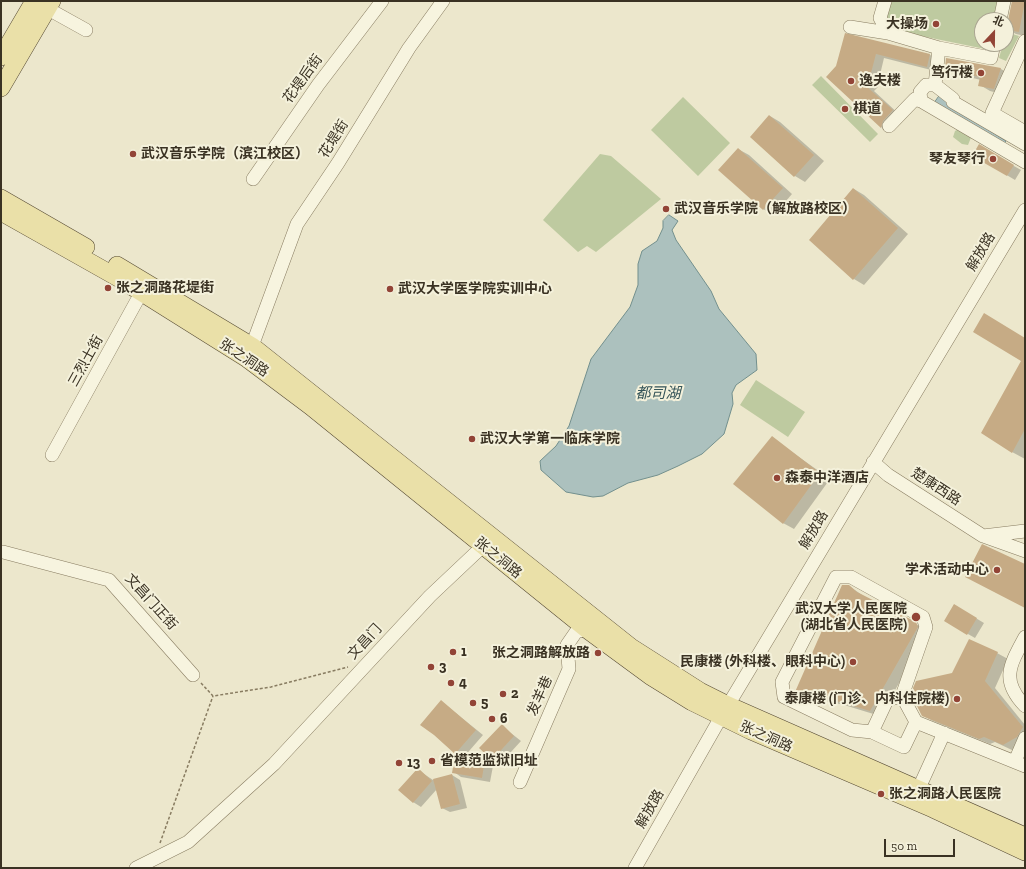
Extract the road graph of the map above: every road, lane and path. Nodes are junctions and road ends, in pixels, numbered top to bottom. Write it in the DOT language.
graph roads {
  1 [pos="382,1"];
  2 [pos="443,1"];
  3 [pos="885,1"];
  4 [pos="1004,1"];
  5 [pos="42,3"];
  6 [pos="1002,12"];
  7 [pos="850,27"];
  8 [pos="86,30"];
  9 [pos="888,33"];
  10 [pos="1025,41"];
  11 [pos="938,48"];
  12 [pos="992,52"];
  13 [pos="1,56"];
  14 [pos="935,85"];
  15 [pos="1,88"];
  16 [pos="921,101"];
  17 [pos="889,126"];
  18 [pos="1025,132"];
  19 [pos="1025,144"];
  20 [pos="1025,162"];
  21 [pos="253,179"];
  22 [pos="1,198"];
  23 [pos="1025,210"];
  24 [pos="1,212"];
  25 [pos="144,287"];
  26 [pos="252,346"];
  27 [pos="52,455"];
  28 [pos="873,462"];
  29 [pos="1025,531"];
  30 [pos="983,536"];
  31 [pos="483,546"];
  32 [pos="1025,551"];
  33 [pos="3,552"];
  34 [pos="586,629"];
  35 [pos="1025,637"];
  36 [pos="350,666"];
  37 [pos="193,674"];
  38 [pos="213,696"];
  39 [pos="902,696"];
  40 [pos="1025,706"];
  41 [pos="725,711"];
  42 [pos="916,722"];
  43 [pos="872,732"];
  44 [pos="944,733"];
  45 [pos="1025,738"];
  46 [pos="1020,764"];
  47 [pos="520,782"];
  48 [pos="920,788"];
  49 [pos="1025,836"];
  50 [pos="1025,852"];
  51 [pos="155,858"];
  52 [pos="136,868"];
  53 [pos="635,868"];
  1 -- 21 [label="street, 花堤后街"];
  2 -- 26 [label="street, 花堤街"];
  3 -- 9 [label="street"];
  4 -- 6 [label="street"];
  5 -- 8 [label="street"];
  5 -- 13 [label="main road"];
  5 -- 15 [label="main road"];
  7 -- 9 [label="street"];
  9 -- 11 [label="street"];
  10 -- 18 [label="street"];
  11 -- 12 [label="street"];
  11 -- 14 [label="street"];
  14 -- 16 [label="street"];
  14 -- 19 [label="street"];
  16 -- 17 [label="street"];
  16 -- 20 [label="street"];
  22 -- 25 [label="main road, 张之洞路"];
  23 -- 28 [label="street, 解放路"];
  24 -- 25 [label="main road, 张之洞路"];
  25 -- 26 [label="main road, 张之洞路"];
  25 -- 27 [label="street, 三烈士街"];
  25 -- 31 [label="main road, 张之洞路"];
  26 -- 41 [label="main road, 张之洞路"];
  28 -- 30 [label="street, 楚康西路"];
  28 -- 41 [label="street, 解放路"];
  29 -- 30 [label="street"];
  30 -- 32 [label="street, 楚康西路"];
  31 -- 34 [label="main road, 张之洞路"];
  31 -- 51 [label="street, 文昌门"];
  33 -- 37 [label="street, 文昌门正街"];
  34 -- 41 [label="main road, 张之洞路"];
  34 -- 47 [label="street, 发羊巷"];
  35 -- 40 [label="street"];
  36 -- 38 [label="path"];
  37 -- 38 [label="path"];
  38 -- 51 [label="path"];
  39 -- 42 [label="street"];
  39 -- 43 [label="street"];
  39 -- 43 [label="street"];
  41 -- 48 [label="main road, 张之洞路"];
  41 -- 50 [label="main road, 张之洞路"];
  41 -- 53 [label="street, 解放路"];
  42 -- 43 [label="street"];
  42 -- 44 [label="street"];
  44 -- 46 [label="street"];
  44 -- 48 [label="street"];
  45 -- 46 [label="street"];
  48 -- 49 [label="main road, 张之洞路"];
  51 -- 52 [label="street, 文昌门"];
}
